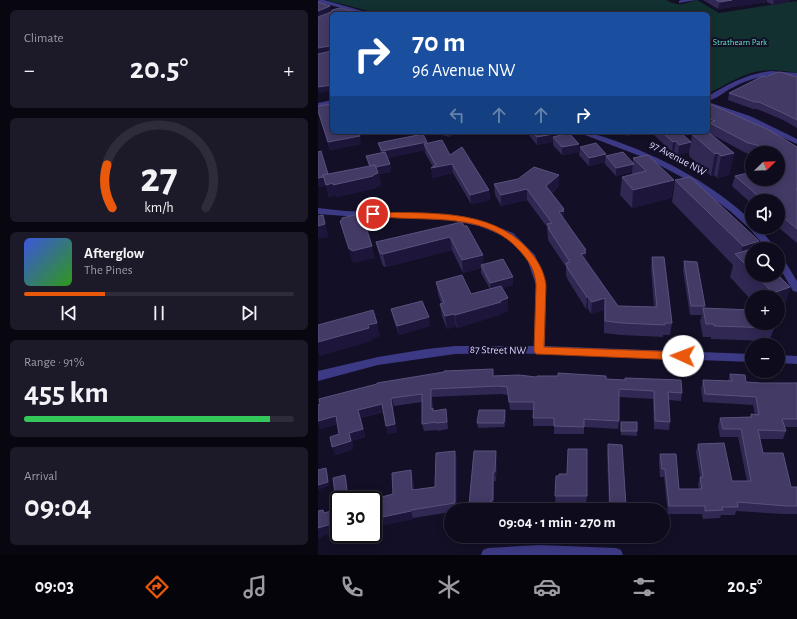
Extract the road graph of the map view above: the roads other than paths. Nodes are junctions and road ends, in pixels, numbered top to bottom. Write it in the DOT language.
graph roads {
  1 [pos="318,0"];
  2 [pos="694,0"];
  3 [pos="681,2"];
  4 [pos="348,8"];
  5 [pos="338,12"];
  6 [pos="363,12"];
  7 [pos="797,75"];
  8 [pos="710,98"];
  9 [pos="330,102"];
  10 [pos="318,105"];
  11 [pos="710,105"];
  12 [pos="588,134"];
  13 [pos="797,142"];
  14 [pos="318,212"];
  15 [pos="745,219"];
  16 [pos="760,234"];
  17 [pos="766,242"];
  18 [pos="785,269"];
  19 [pos="797,289"];
  20 [pos="539,351"];
  21 [pos="745,358"];
  22 [pos="785,359"];
  23 [pos="797,360"];
  24 [pos="318,376"];
  25 [pos="488,555"];
  26 [pos="616,555"];
  1 -- 4 [label="street"];
  2 -- 3 [label="street"];
  4 -- 5 [label="street"];
  4 -- 6 [label="street"];
  7 -- 8 [label="street"];
  9 -- 10 [label="street"];
  11 -- 13 [label="street"];
  12 -- 15 [label="street, 97 Avenue NW"];
  14 -- 20 [label="street"];
  16 -- 17 [label="street, 97 Avenue NW"];
  18 -- 19 [label="street"];
  20 -- 21 [label="street, 87 Street NW"];
  20 -- 24 [label="street, 87 Street NW"];
  22 -- 23 [label="street"];
  25 -- 26 [label="street"];
}
